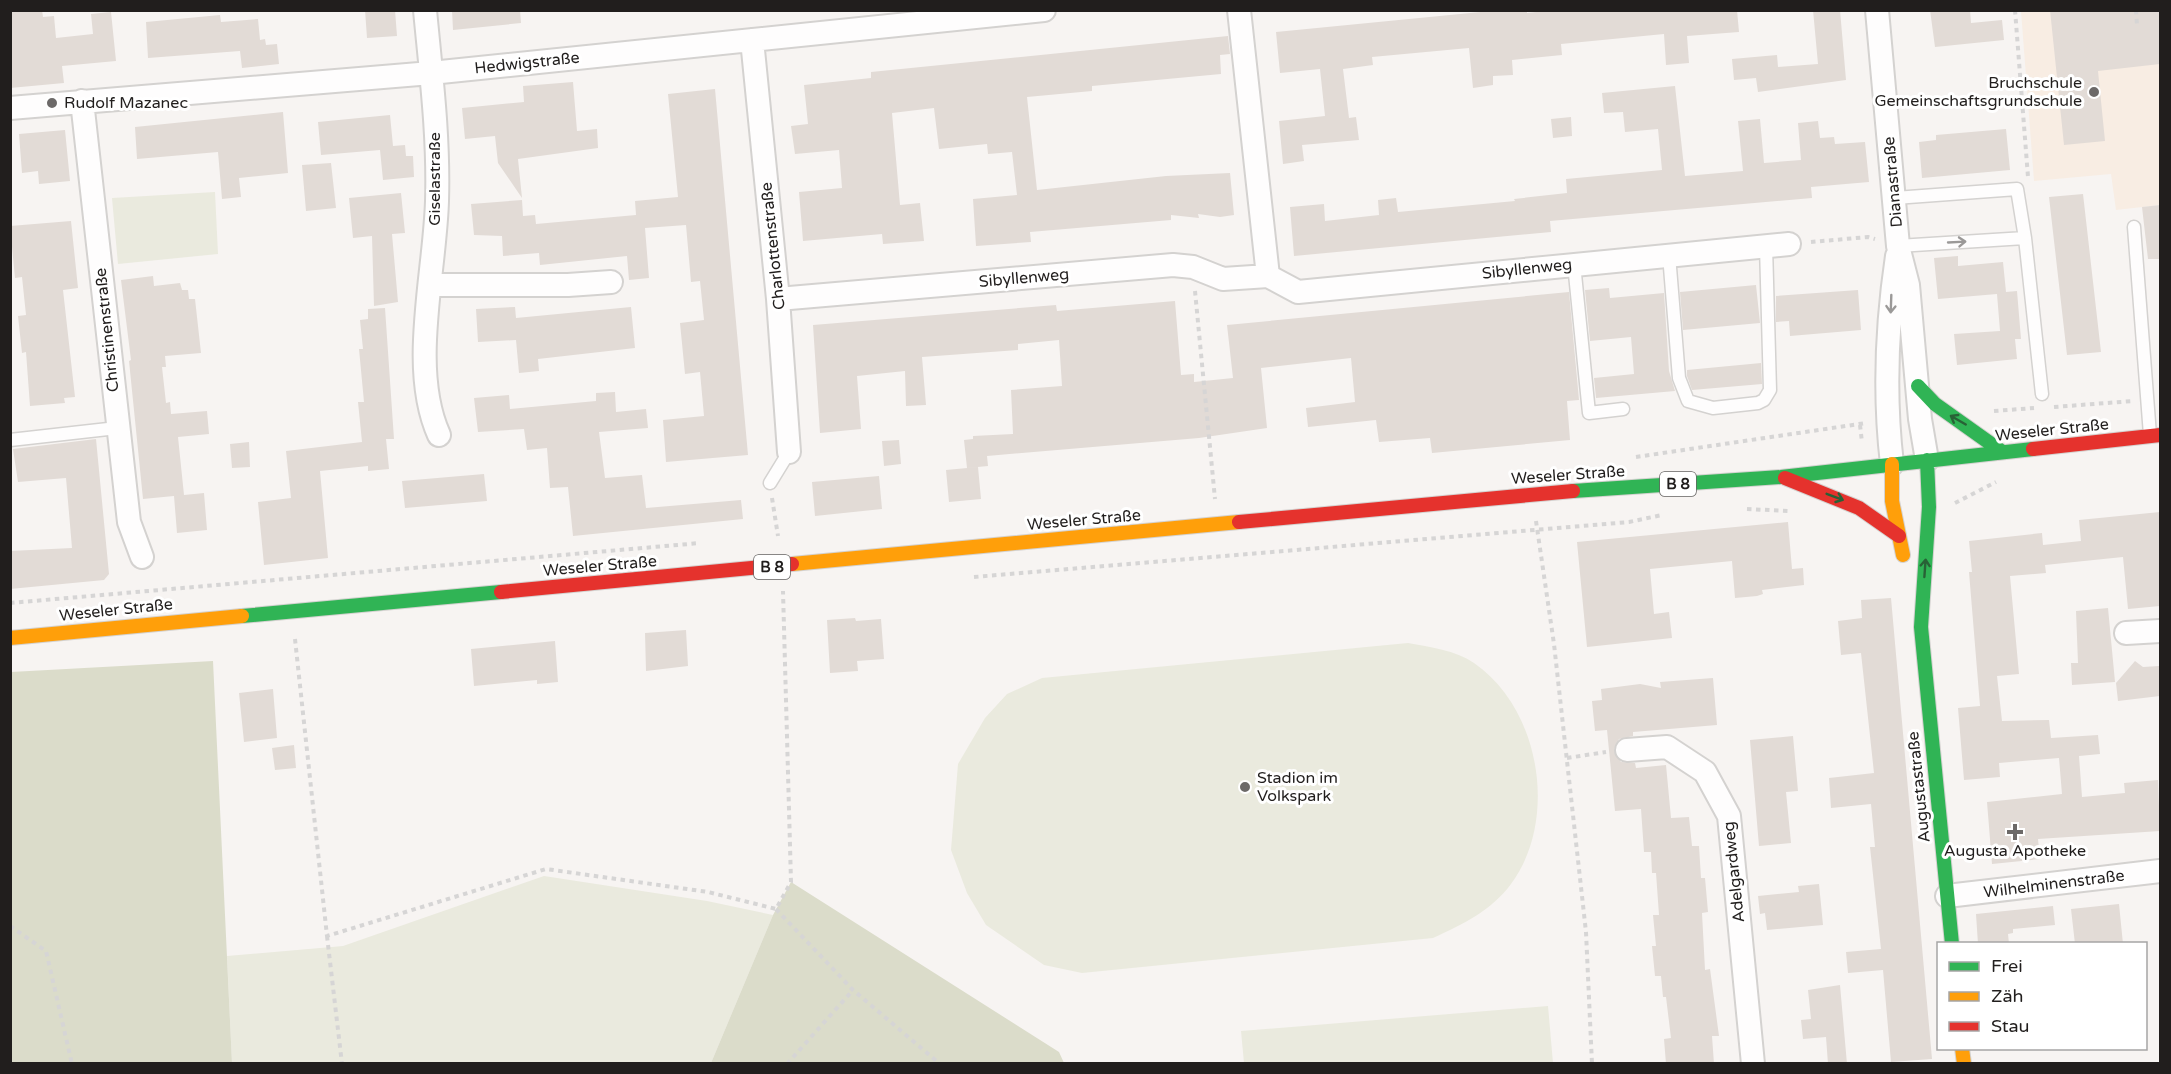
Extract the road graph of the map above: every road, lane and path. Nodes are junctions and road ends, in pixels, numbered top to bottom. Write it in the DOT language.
graph roads {
  1 [pos="425,10"];
  2 [pos="1044,10"];
  3 [pos="1239,10"];
  4 [pos="1877,10"];
  5 [pos="2015,10"];
  6 [pos="2136,10"];
  7 [pos="2137,25"];
  8 [pos="752,40"];
  9 [pos="431,73"];
  10 [pos="82,101"];
  11 [pos="10,108"];
  12 [pos="2017,189"];
  13 [pos="1895,198"];
  14 [pos="2134,227"];
  15 [pos="2025,238"];
  16 [pos="1789,244"];
  17 [pos="1766,246"];
  18 [pos="1898,246"];
  19 [pos="1669,255"];
  20 [pos="1574,264"];
  21 [pos="1193,267"];
  22 [pos="1269,276"];
  23 [pos="611,282"];
  24 [pos="431,285"];
  25 [pos="778,299"];
  26 [pos="1918,386"];
  27 [pos="2042,394"];
  28 [pos="1623,409"];
  29 [pos="117,428"];
  30 [pos="439,435"];
  31 [pos="2155,436"];
  32 [pos="10,440"];
  33 [pos="2001,451"];
  34 [pos="789,452"];
  35 [pos="1927,460"];
  36 [pos="1892,464"];
  37 [pos="1781,477"];
  38 [pos="1998,480"];
  39 [pos="770,483"];
  40 [pos="1534,494"];
  41 [pos="1216,503"];
  42 [pos="1929,507"];
  43 [pos="1738,509"];
  44 [pos="1796,512"];
  45 [pos="1669,513"];
  46 [pos="1537,530"];
  47 [pos="778,536"];
  48 [pos="1899,536"];
  49 [pos="142,557"];
  50 [pos="781,566"];
  51 [pos="971,577"];
  52 [pos="795,592"];
  53 [pos="783,593"];
  54 [pos="771,594"];
  55 [pos="1921,627"];
  56 [pos="2160,631"];
  57 [pos="2126,633"];
  58 [pos="10,638"];
  59 [pos="307,638"];
  60 [pos="295,639"];
  61 [pos="284,640"];
  62 [pos="1627,750"];
  63 [pos="1567,758"];
  64 [pos="2160,874"];
  65 [pos="1947,896"];
  66 [pos="776,909"];
  67 [pos="10,926"];
  68 [pos="327,936"];
  69 [pos="1952,942"];
  70 [pos="852,990"];
  71 [pos="72,1064"];
  72 [pos="342,1064"];
  73 [pos="788,1064"];
  74 [pos="940,1064"];
  75 [pos="1592,1064"];
  76 [pos="1753,1064"];
  1 -- 9 [label="street, Giselastraße"];
  2 -- 8 [label="street, Hedwigstraße"];
  3 -- 22 [label="street"];
  4 -- 13 [label="street, Dianastraße"];
  5 -- 12 [label="path"];
  6 -- 7 [label="path"];
  8 -- 9 [label="street, Hedwigstraße"];
  8 -- 25 [label="street, Charlottenstraße"];
  9 -- 10 [label="street, Hedwigstraße"];
  9 -- 24 [label="street, Giselastraße"];
  10 -- 11 [label="street, Hedwigstraße"];
  10 -- 29 [label="street, Christinenstraße"];
  12 -- 13 [label="lane"];
  12 -- 15 [label="lane"];
  13 -- 18 [label="street, Dianastraße"];
  14 -- 31 [label="lane"];
  18 -- 15 [label="lane, one-way"];
  15 -- 27 [label="lane"];
  16 -- 17 [label="street, Sibyllenweg"];
  16 -- 18 [label="path"];
  17 -- 19 [label="street, Sibyllenweg"];
  17 -- 19 [label="lane"];
  18 -- 26 [label="street, Dianastraße"];
  18 -- 36 [label="street, Dianastraße, one-way"];
  19 -- 20 [label="street, Sibyllenweg"];
  20 -- 22 [label="street, Sibyllenweg"];
  20 -- 28 [label="lane"];
  21 -- 22 [label="street, Sibyllenweg"];
  21 -- 25 [label="street, Sibyllenweg"];
  21 -- 41 [label="path"];
  23 -- 24 [label="street"];
  24 -- 30 [label="street, Giselastraße"];
  25 -- 34 [label="street, Charlottenstraße"];
  33 -- 26 [label="main road, one-way"];
  26 -- 35 [label="street, Dianastraße"];
  29 -- 32 [label="lane"];
  29 -- 49 [label="street, Christinenstraße"];
  31 -- 33 [label="main road, Weseler Straße / B 8"];
  33 -- 35 [label="main road, Weseler Straße / B 8"];
  34 -- 39 [label="lane"];
  35 -- 36 [label="main road, Weseler Straße / B 8"];
  35 -- 42 [label="main road, Augustastraße"];
  36 -- 37 [label="main road, Weseler Straße / B 8"];
  36 -- 48 [label="main road, Augustastraße"];
  37 -- 40 [label="main road, Weseler Straße / B 8"];
  37 -- 48 [label="main road, one-way"];
  38 -- 42 [label="path"];
  39 -- 47 [label="path"];
  40 -- 46 [label="path"];
  40 -- 50 [label="main road, Weseler Straße / B 8"];
  55 -- 42 [label="main road, Augustastraße, one-way"];
  43 -- 44 [label="path"];
  45 -- 46 [label="path"];
  46 -- 51 [label="path"];
  46 -- 63 [label="path"];
  48 -- 55 [label="main road, Augustastraße"];
  50 -- 53 [label="path"];
  50 -- 58 [label="main road, Weseler Straße / B 8"];
  52 -- 53 [label="path"];
  53 -- 54 [label="path"];
  53 -- 66 [label="path"];
  55 -- 65 [label="main road, Augustastraße"];
  56 -- 57 [label="street"];
  59 -- 60 [label="path"];
  60 -- 61 [label="path"];
  60 -- 68 [label="path"];
  62 -- 63 [label="path"];
  62 -- 76 [label="street, Adelgardweg"];
  63 -- 75 [label="path"];
  64 -- 65 [label="street, Wilhelminenstraße"];
  65 -- 69 [label="main road, Augustastraße"];
  66 -- 68 [label="path"];
  66 -- 70 [label="path"];
  67 -- 71 [label="path"];
  68 -- 72 [label="path"];
  70 -- 73 [label="path"];
  70 -- 74 [label="path"];
}
